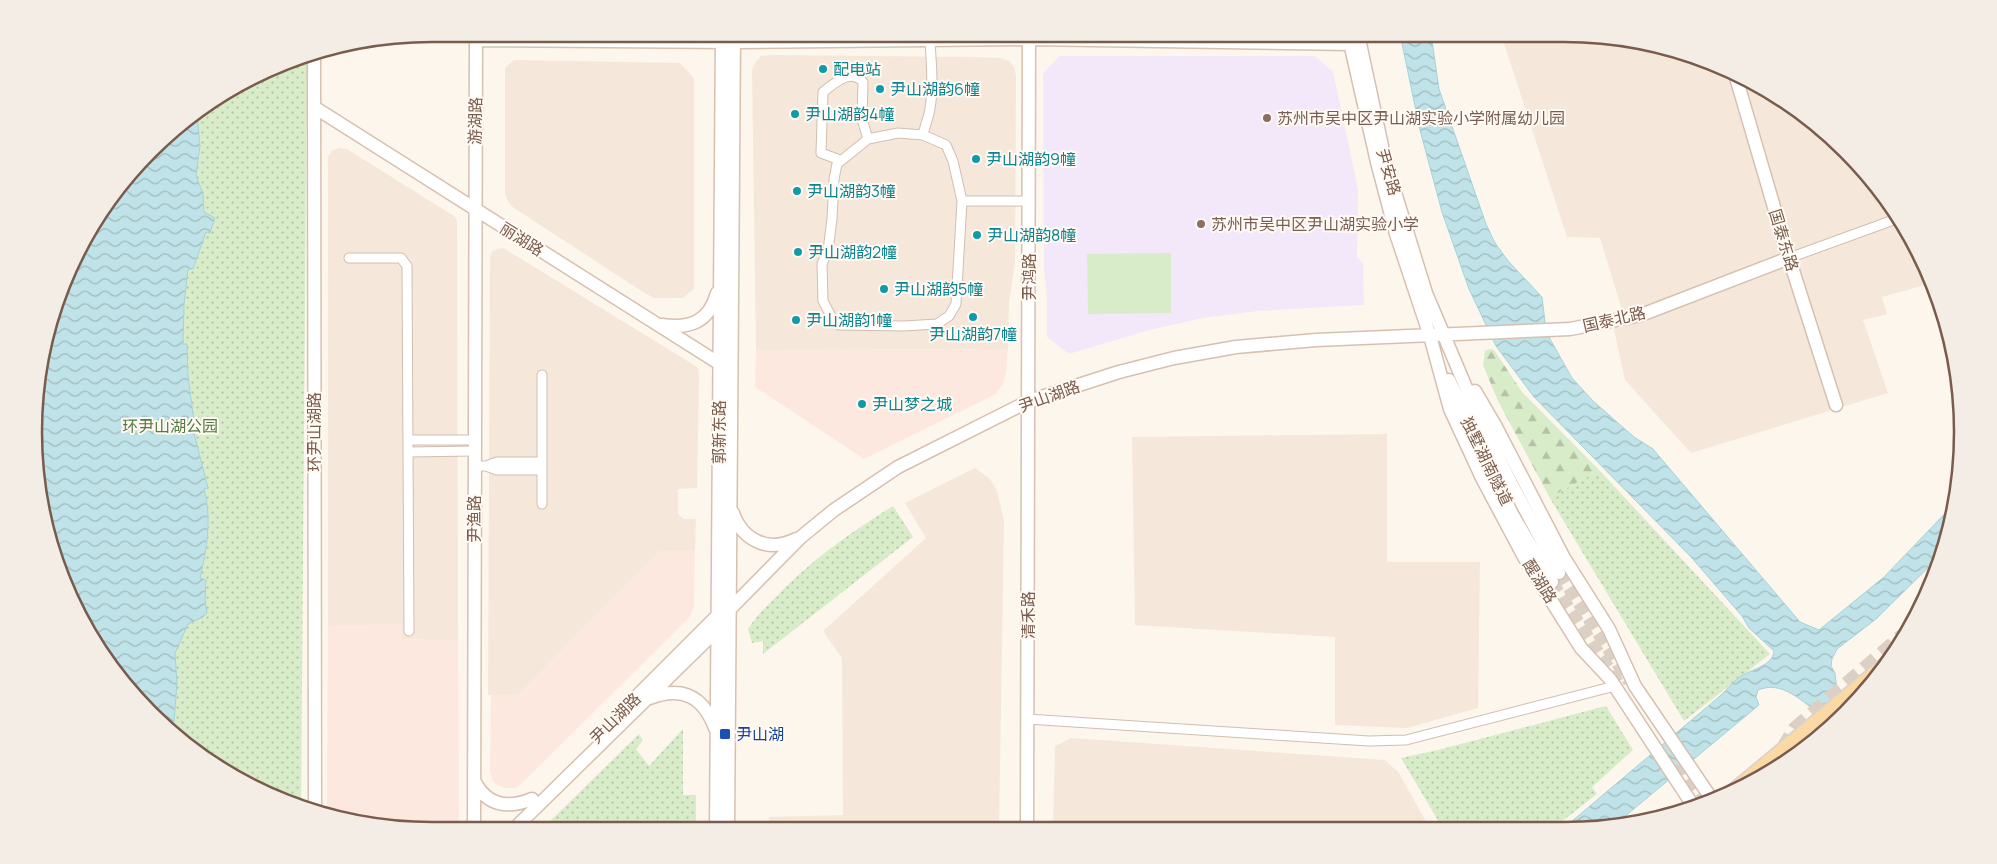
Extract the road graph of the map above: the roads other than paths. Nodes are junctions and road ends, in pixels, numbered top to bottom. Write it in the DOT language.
graph roads {
  1 [pos="476,42"];
  2 [pos="728,42"];
  3 [pos="728,42"];
  4 [pos="930,42"];
  5 [pos="1028,42"];
  6 [pos="1355,42"];
  7 [pos="314,61"];
  8 [pos="1737,83"];
  9 [pos="314,107"];
  10 [pos="923,135"];
  11 [pos="868,139"];
  12 [pos="840,160"];
  13 [pos="962,201"];
  14 [pos="1029,201"];
  15 [pos="474,209"];
  16 [pos="1892,221"];
  17 [pos="350,258"];
  18 [pos="1789,258"];
  19 [pos="720,282"];
  20 [pos="657,324"];
  21 [pos="1436,335"];
  22 [pos="726,364"];
  23 [pos="542,376"];
  24 [pos="1029,400"];
  25 [pos="1836,405"];
  26 [pos="408,440"];
  27 [pos="474,446"];
  28 [pos="408,452"];
  29 [pos="480,466"];
  30 [pos="542,466"];
  31 [pos="542,504"];
  32 [pos="731,509"];
  33 [pos="800,537"];
  34 [pos="1556,577"];
  35 [pos="724,611"];
  36 [pos="718,628"];
  37 [pos="409,631"];
  38 [pos="1862,684"];
  39 [pos="1614,686"];
  40 [pos="646,700"];
  41 [pos="1027,719"];
  42 [pos="717,735"];
  43 [pos="1760,769"];
  44 [pos="474,780"];
  45 [pos="1708,794"];
  46 [pos="532,799"];
  47 [pos="1690,801"];
  48 [pos="315,803"];
  49 [pos="474,822"];
  50 [pos="510,822"];
  51 [pos="521,822"];
  52 [pos="716,822"];
  53 [pos="728,822"];
  54 [pos="1027,822"];
  1 -- 15 [label="street, 游湖路"];
  2 -- 19 [label="street, 郭新东路"];
  3 -- 22 [label="street, 郭新东路"];
  4 -- 10 [label="street"];
  5 -- 14 [label="street, 尹鸿路"];
  6 -- 21 [label="street, 尹安路"];
  7 -- 9 [label="street, 环尹山湖路"];
  8 -- 18 [label="street, 国泰东路"];
  9 -- 15 [label="street, 丽湖路"];
  9 -- 48 [label="street, 环尹山湖路"];
  10 -- 11 [label="street"];
  10 -- 13 [label="street"];
  11 -- 12 [label="street"];
  11 -- 12 [label="street"];
  12 -- 13 [label="street"];
  13 -- 14 [label="street"];
  14 -- 24 [label="street, 尹鸿路"];
  15 -- 20 [label="street, 丽湖路"];
  15 -- 27 [label="street, 尹渔路"];
  16 -- 18 [label="street"];
  17 -- 26 [label="street"];
  18 -- 21 [label="street, 国泰北路"];
  18 -- 25 [label="street, 国泰东路"];
  19 -- 20 [label="street"];
  19 -- 22 [label="street, 郭新东路"];
  20 -- 22 [label="street, 丽湖路"];
  21 -- 24 [label="street, 尹山湖路"];
  21 -- 34 [label="street, 独墅湖南隧道"];
  21 -- 39 [label="street, 醒湖路"];
  21 -- 45 [label="street, 醒湖路"];
  22 -- 32 [label="street, 郭新东路"];
  22 -- 35 [label="street, 郭新东路"];
  23 -- 30 [label="street"];
  24 -- 33 [label="street, 尹山湖路"];
  24 -- 41 [label="street, 清禾路"];
  26 -- 27 [label="street"];
  26 -- 28 [label="street"];
  27 -- 28 [label="street"];
  27 -- 29 [label="street, 尹渔路"];
  28 -- 37 [label="street"];
  29 -- 30 [label="street"];
  29 -- 44 [label="street, 尹渔路"];
  30 -- 31 [label="street"];
  32 -- 33 [label="street"];
  32 -- 35 [label="street, 郭新东路"];
  33 -- 35 [label="street, 尹山湖路"];
  35 -- 36 [label="street, 尹山湖路"];
  35 -- 46 [label="street, 尹山湖路"];
  35 -- 53 [label="street, 郭新东路"];
  36 -- 40 [label="street, 尹山湖路"];
  36 -- 42 [label="street"];
  38 -- 43 [label="main road"];
  39 -- 41 [label="street"];
  39 -- 47 [label="street, 醒湖路"];
  40 -- 42 [label="street"];
  40 -- 51 [label="street, 尹山湖路"];
  41 -- 54 [label="street, 清禾路"];
  42 -- 52 [label="street"];
  44 -- 46 [label="street"];
  44 -- 49 [label="street, 尹渔路"];
  46 -- 50 [label="street, 尹山湖路"];
}
